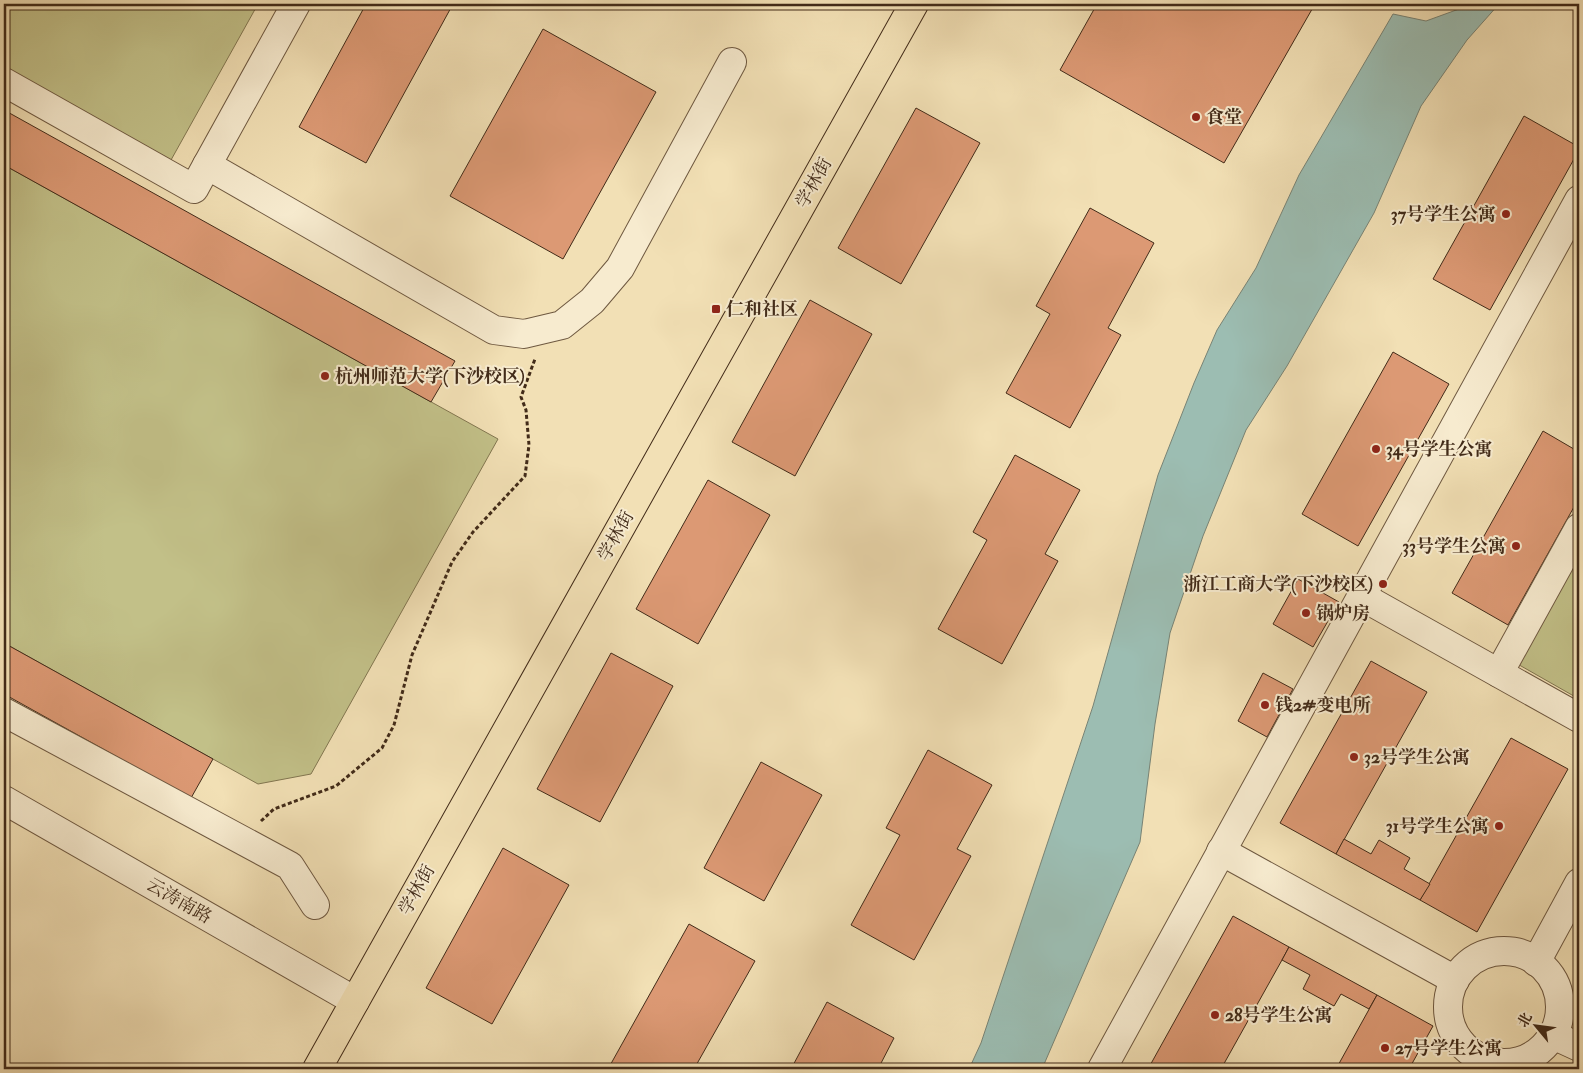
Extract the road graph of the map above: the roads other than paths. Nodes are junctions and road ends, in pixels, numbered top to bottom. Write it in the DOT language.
graph roads {
  1 [pos="296,4"];
  2 [pos="914,4"];
  3 [pos="732,62"];
  4 [pos="4,82"];
  5 [pos="206,165"];
  6 [pos="1579,200"];
  7 [pos="1579,528"];
  8 [pos="1361,596"];
  9 [pos="1499,673"];
  10 [pos="4,712"];
  11 [pos="1579,718"];
  12 [pos="4,800"];
  13 [pos="1221,851"];
  14 [pos="1579,882"];
  15 [pos="315,905"];
  16 [pos="1536,962"];
  17 [pos="1455,980"];
  18 [pos="355,1001"];
  19 [pos="1553,1035"];
  20 [pos="1579,1047"];
  21 [pos="1486,1066"];
  22 [pos="317,1069"];
  23 [pos="1102,1069"];
  1 -- 5 [label="street"];
  2 -- 18 [label="main road, 学林街"];
  3 -- 5 [label="street"];
  4 -- 5 [label="street"];
  6 -- 8 [label="street"];
  7 -- 9 [label="street"];
  8 -- 9 [label="street"];
  8 -- 13 [label="street"];
  9 -- 11 [label="street"];
  10 -- 15 [label="street"];
  12 -- 18 [label="street, 云涛南路"];
  13 -- 17 [label="street"];
  13 -- 23 [label="street"];
  14 -- 16 [label="street"];
  16 -- 17 [label="street"];
  16 -- 19 [label="street"];
  17 -- 21 [label="street"];
  18 -- 22 [label="main road, 学林街"];
  19 -- 20 [label="street"];
  19 -- 21 [label="street"];
}
